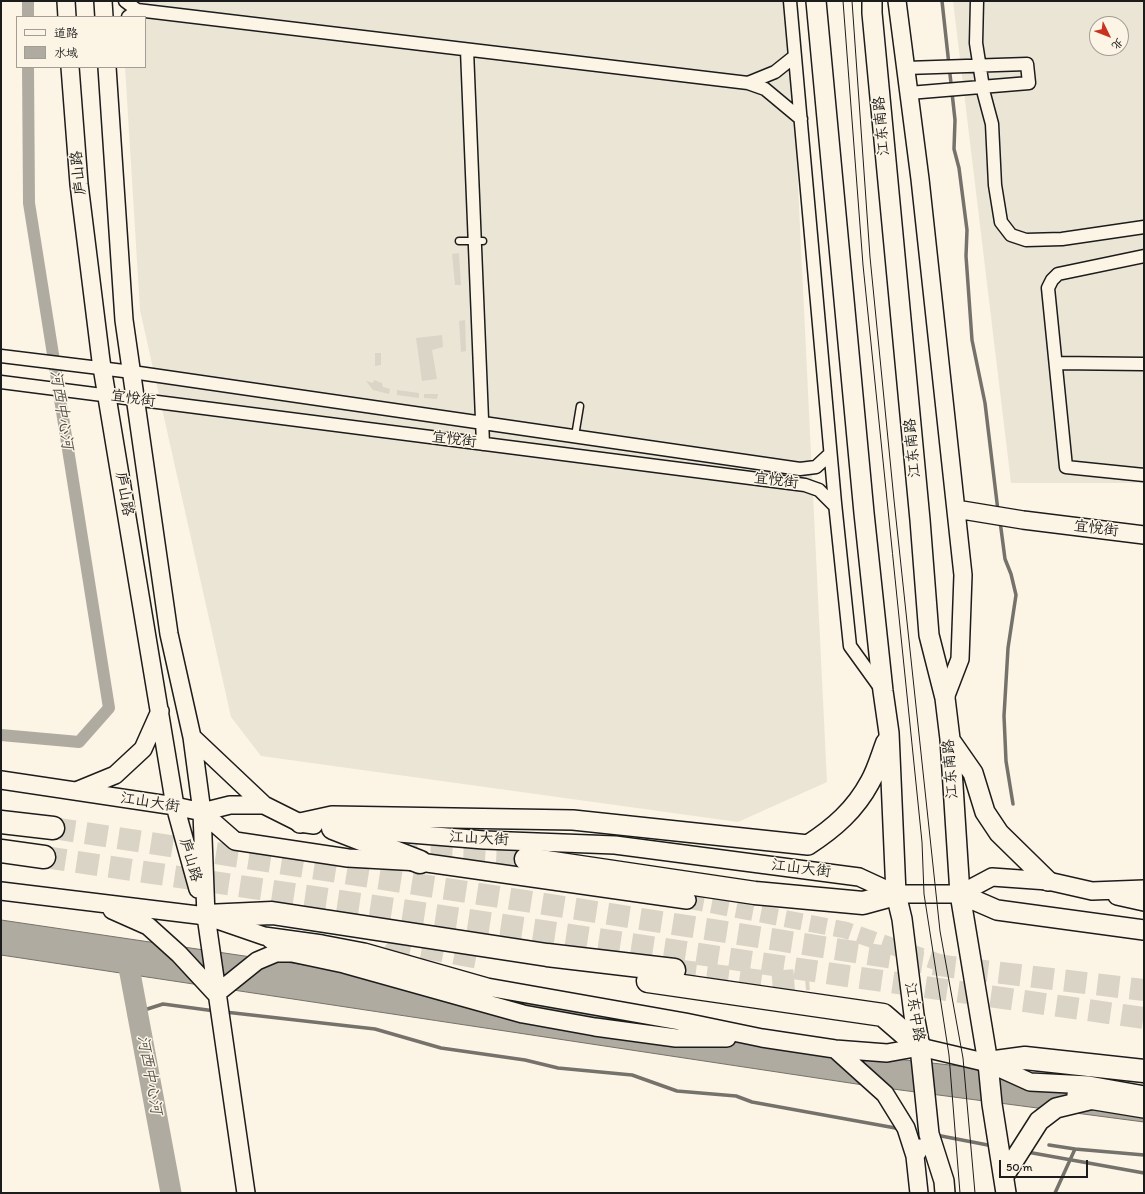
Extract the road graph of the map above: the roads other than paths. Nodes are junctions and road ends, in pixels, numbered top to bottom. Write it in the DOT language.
graph roads {
  1 [pos="66,1"];
  2 [pos="103,1"];
  3 [pos="125,1"];
  4 [pos="790,1"];
  5 [pos="816,1"];
  6 [pos="872,1"];
  7 [pos="897,1"];
  8 [pos="977,1"];
  9 [pos="132,14"];
  10 [pos="67,16"];
  11 [pos="104,16"];
  12 [pos="467,50"];
  13 [pos="795,56"];
  14 [pos="980,65"];
  15 [pos="70,68"];
  16 [pos="107,68"];
  17 [pos="906,68"];
  18 [pos="748,84"];
  19 [pos="983,87"];
  20 [pos="909,93"];
  21 [pos="801,119"];
  22 [pos="1144,227"];
  23 [pos="459,241"];
  24 [pos="479,241"];
  25 [pos="1144,256"];
  26 [pos="1,356"];
  27 [pos="1056,363"];
  28 [pos="1144,364"];
  29 [pos="103,368"];
  30 [pos="132,372"];
  31 [pos="1,382"];
  32 [pos="107,395"];
  33 [pos="135,400"];
  34 [pos="580,406"];
  35 [pos="482,423"];
  36 [pos="575,436"];
  37 [pos="483,444"];
  38 [pos="830,454"];
  39 [pos="1144,475"];
  40 [pos="835,506"];
  41 [pos="963,511"];
  42 [pos="1144,535"];
  43 [pos="883,691"];
  44 [pos="945,698"];
  45 [pos="160,711"];
  46 [pos="889,733"];
  47 [pos="192,737"];
  48 [pos="950,739"];
  49 [pos="1,780"];
  50 [pos="75,791"];
  51 [pos="264,805"];
  52 [pos="175,806"];
  53 [pos="202,812"];
  54 [pos="1,822"];
  55 [pos="300,822"];
  56 [pos="53,828"];
  57 [pos="333,828"];
  58 [pos="1,851"];
  59 [pos="44,857"];
  60 [pos="526,859"];
  61 [pos="420,862"];
  62 [pos="1048,881"];
  63 [pos="1144,889"];
  64 [pos="1,891"];
  65 [pos="1092,891"];
  66 [pos="896,894"];
  67 [pos="960,894"];
  68 [pos="687,900"];
  69 [pos="1144,902"];
  70 [pos="97,904"];
  71 [pos="206,916"];
  72 [pos="1144,930"];
  73 [pos="264,936"];
  74 [pos="292,953"];
  75 [pos="484,959"];
  76 [pos="674,970"];
  77 [pos="216,994"];
  78 [pos="762,1038"];
  79 [pos="920,1047"];
  80 [pos="835,1049"];
  81 [pos="988,1063"];
  82 [pos="1144,1070"];
  83 [pos="1048,1084"];
  84 [pos="1144,1095"];
  85 [pos="1089,1100"];
  86 [pos="1144,1109"];
  87 [pos="929,1134"];
  88 [pos="915,1156"];
  89 [pos="1005,1184"];
  90 [pos="246,1193"];
  91 [pos="919,1193"];
  92 [pos="945,1193"];
  1 -- 10 [label="main road"];
  2 -- 11 [label="main road"];
  3 -- 9 [label="street"];
  4 -- 13 [label="street"];
  5 -- 43 [label="main road"];
  6 -- 44 [label="main road, 江东南路"];
  7 -- 17 [label="main road"];
  8 -- 14 [label="street"];
  9 -- 12 [label="street"];
  12 -- 18 [label="street"];
  12 -- 24 [label="street"];
  13 -- 18 [label="street"];
  13 -- 21 [label="street"];
  14 -- 17 [label="street"];
  14 -- 19 [label="street"];
  14 -- 19 [label="street"];
  15 -- 29 [label="main road, 庐山路"];
  16 -- 30 [label="main road, 庐山路"];
  17 -- 20 [label="main road"];
  18 -- 21 [label="street"];
  19 -- 20 [label="street"];
  19 -- 22 [label="street"];
  20 -- 41 [label="main road"];
  21 -- 38 [label="street"];
  23 -- 24 [label="lane"];
  24 -- 35 [label="street"];
  25 -- 27 [label="street"];
  26 -- 29 [label="street, 宜悦街"];
  27 -- 28 [label="street"];
  27 -- 39 [label="street"];
  29 -- 30 [label="street, 宜悦街"];
  29 -- 32 [label="main road, 庐山路"];
  30 -- 33 [label="main road, 庐山路"];
  30 -- 35 [label="street, 宜悦街"];
  31 -- 32 [label="street, 宜悦街"];
  32 -- 33 [label="street, 宜悦街"];
  32 -- 45 [label="main road, 庐山路"];
  33 -- 37 [label="street, 宜悦街"];
  33 -- 47 [label="main road, 庐山路"];
  34 -- 36 [label="lane"];
  35 -- 36 [label="street, 宜悦街"];
  35 -- 37 [label="street"];
  36 -- 38 [label="street, 宜悦街"];
  37 -- 40 [label="street, 宜悦街"];
  38 -- 40 [label="street"];
  40 -- 43 [label="street"];
  41 -- 42 [label="main road, 宜悦街"];
  41 -- 44 [label="main road"];
  43 -- 46 [label="main road"];
  44 -- 48 [label="main road, 江东南路"];
  45 -- 50 [label="main road"];
  45 -- 52 [label="main road, 庐山路"];
  46 -- 55 [label="main road"];
  46 -- 66 [label="main road, 江东中路"];
  47 -- 51 [label="main road"];
  47 -- 53 [label="main road, 庐山路"];
  48 -- 62 [label="main road"];
  48 -- 67 [label="main road, 江东南路"];
  49 -- 50 [label="main road, 江山大街"];
  50 -- 52 [label="main road, 江山大街"];
  51 -- 53 [label="main road, 江山大街"];
  51 -- 55 [label="main road, 江山大街"];
  52 -- 53 [label="main road, 江山大街"];
  52 -- 71 [label="main road, 庐山路"];
  53 -- 61 [label="main road"];
  53 -- 71 [label="main road, 庐山路"];
  54 -- 56 [label="highway"];
  55 -- 57 [label="main road, 江山大街"];
  57 -- 61 [label="highway"];
  57 -- 66 [label="main road, 江山大街"];
  58 -- 59 [label="highway"];
  60 -- 66 [label="highway"];
  61 -- 68 [label="main road"];
  62 -- 65 [label="main road"];
  62 -- 67 [label="main road"];
  63 -- 65 [label="main road"];
  64 -- 70 [label="main road"];
  65 -- 69 [label="main road"];
  66 -- 67 [label="main road, 江山大街"];
  66 -- 79 [label="main road, 江东中路"];
  67 -- 72 [label="main road"];
  67 -- 81 [label="main road, 江东南路"];
  70 -- 71 [label="main road"];
  70 -- 77 [label="main road"];
  71 -- 73 [label="main road"];
  71 -- 76 [label="highway"];
  71 -- 77 [label="main road, 庐山路"];
  73 -- 74 [label="main road"];
  73 -- 78 [label="main road"];
  74 -- 77 [label="main road"];
  74 -- 78 [label="main road"];
  75 -- 79 [label="highway"];
  77 -- 90 [label="main road, 庐山路"];
  78 -- 80 [label="main road"];
  79 -- 80 [label="main road"];
  79 -- 81 [label="main road"];
  79 -- 87 [label="main road, 江东中路"];
  80 -- 88 [label="main road"];
  81 -- 82 [label="highway"];
  81 -- 83 [label="main road"];
  81 -- 89 [label="main road"];
  83 -- 84 [label="main road"];
  83 -- 85 [label="main road"];
  85 -- 86 [label="main road"];
  85 -- 89 [label="main road"];
  87 -- 88 [label="main road"];
  87 -- 92 [label="main road, 江东中路"];
  88 -- 91 [label="main road"];
}
